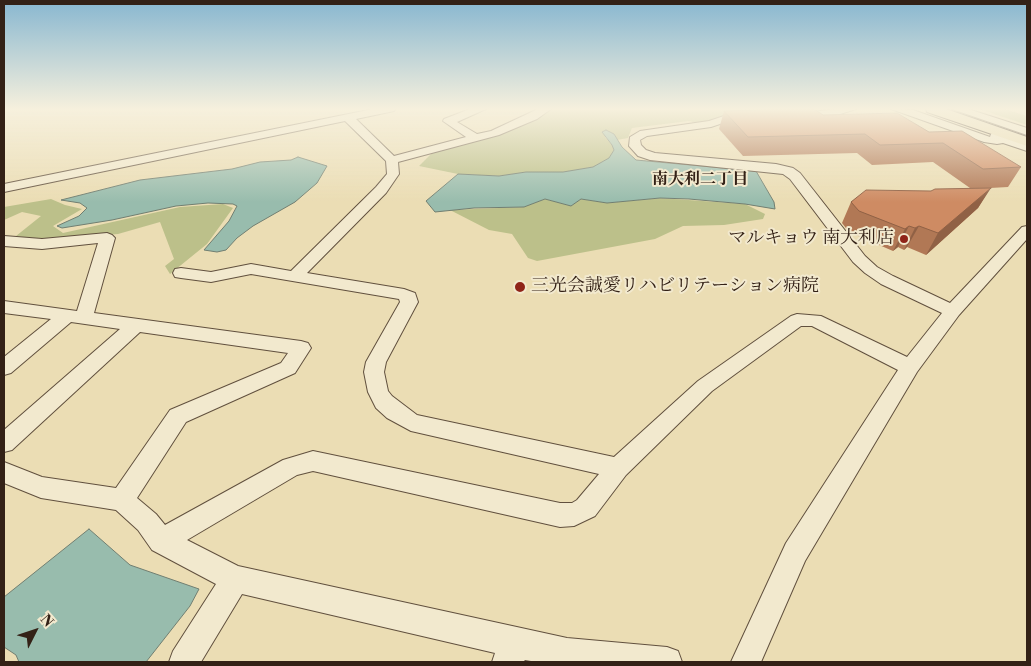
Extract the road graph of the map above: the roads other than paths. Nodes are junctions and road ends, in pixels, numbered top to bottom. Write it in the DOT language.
graph roads {
  1 [pos="239,140"];
  2 [pos="371,140"];
  3 [pos="467,140"];
  4 [pos="634,140"];
  5 [pos="1010,140"];
  6 [pos="1027,147"];
  7 [pos="392,160"];
  8 [pos="4,188"];
  9 [pos="1027,230"];
  10 [pos="4,241"];
  11 [pos="181,273"];
  12 [pos="294,277"];
  13 [pos="4,307"];
  14 [pos="953,311"];
  15 [pos="75,316"];
  16 [pos="136,325"];
  17 [pos="910,367"];
  18 [pos="4,368"];
  19 [pos="4,443"];
  20 [pos="618,468"];
  21 [pos="4,472"];
  22 [pos="122,500"];
  23 [pos="161,541"];
  24 [pos="235,579"];
  25 [pos="512,653"];
  26 [pos="184,662"];
  27 [pos="667,662"];
  28 [pos="746,662"];
  1 -- 8 [label="street"];
  2 -- 7 [label="street"];
  3 -- 7 [label="street"];
  4 -- 14 [label="street"];
  5 -- 6 [label="street"];
  7 -- 12 [label="street"];
  9 -- 14 [label="street"];
  10 -- 15 [label="street"];
  11 -- 12 [label="street"];
  12 -- 20 [label="street"];
  13 -- 15 [label="street"];
  14 -- 17 [label="street"];
  15 -- 16 [label="street"];
  15 -- 18 [label="street"];
  16 -- 19 [label="street"];
  16 -- 22 [label="street"];
  17 -- 20 [label="street"];
  17 -- 28 [label="street"];
  20 -- 23 [label="street"];
  21 -- 22 [label="street"];
  22 -- 23 [label="street"];
  23 -- 24 [label="street"];
  24 -- 25 [label="street"];
  24 -- 26 [label="street"];
  25 -- 27 [label="street"];
}
